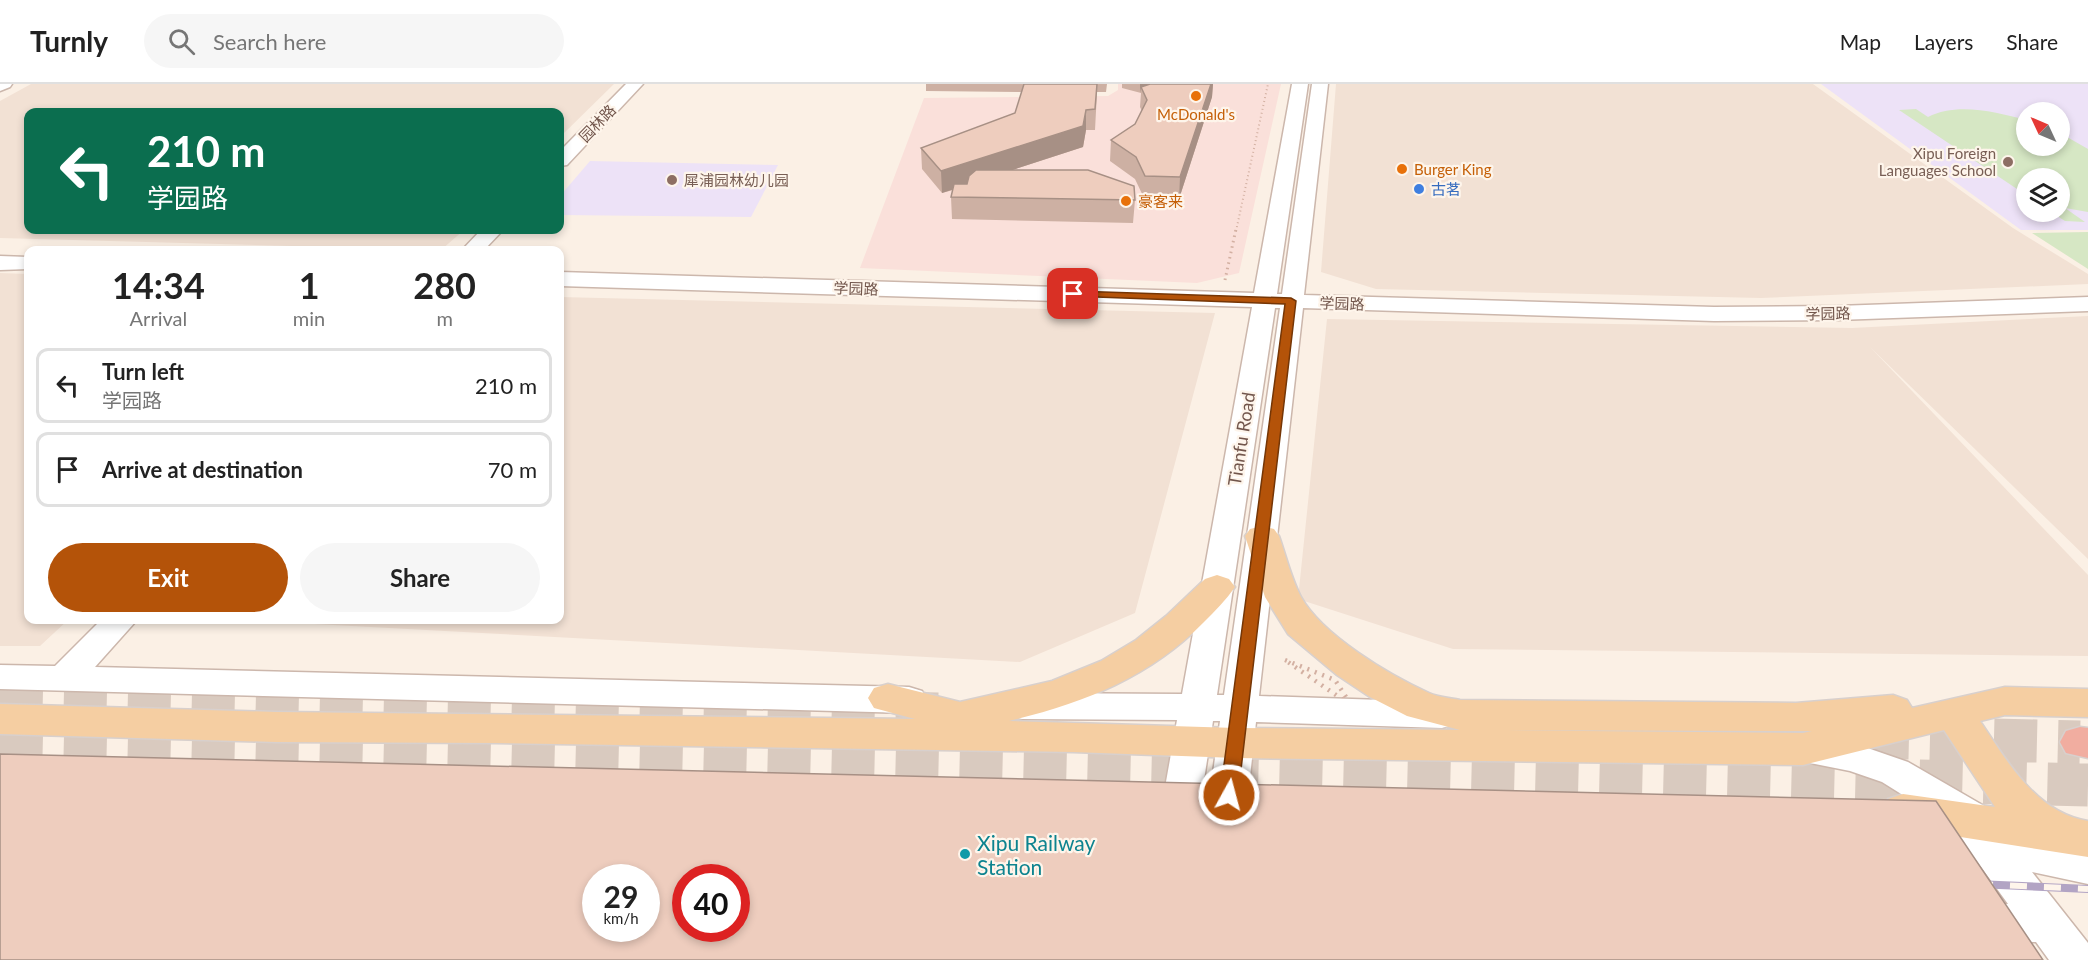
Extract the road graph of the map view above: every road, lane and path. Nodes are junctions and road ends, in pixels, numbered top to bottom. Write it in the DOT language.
graph roads {
  1 [pos="4,84"];
  2 [pos="635,84"];
  3 [pos="1268,84"];
  4 [pos="1300,84"];
  5 [pos="1320,84"];
  6 [pos="0,86"];
  7 [pos="564,157"];
  8 [pos="489,234"];
  9 [pos="476,246"];
  10 [pos="0,262"];
  11 [pos="24,263"];
  12 [pos="564,279"];
  13 [pos="1221,298"];
  14 [pos="1278,301"];
  15 [pos="2088,304"];
  16 [pos="1262,536"];
  17 [pos="1217,587"];
  18 [pos="116,624"];
  19 [pos="0,677"];
  20 [pos="65,677"];
  21 [pos="888,698"];
  22 [pos="2005,701"];
  23 [pos="2088,703"];
  24 [pos="1010,706"];
  25 [pos="1962,711"];
  26 [pos="1460,715"];
  27 [pos="959,716"];
  28 [pos="0,719"];
  29 [pos="1194,724"];
  30 [pos="1238,726"];
  31 [pos="871,734"];
  32 [pos="1038,737"];
  33 [pos="1803,749"];
  34 [pos="1165,802"];
  35 [pos="1247,804"];
  36 [pos="1869,819"];
  37 [pos="1982,833"];
  38 [pos="2086,848"];
  39 [pos="1941,921"];
  40 [pos="2049,924"];
  41 [pos="2075,960"];
  1 -- 6 [label="street"];
  2 -- 7 [label="street, 园林路"];
  3 -- 13 [label="path"];
  4 -- 14 [label="street, Tianfu Road"];
  5 -- 14 [label="street, Tianfu Road"];
  8 -- 9 [label="street"];
  10 -- 11 [label="street"];
  12 -- 13 [label="street, 学园路"];
  13 -- 14 [label="street, 学园路"];
  14 -- 15 [label="street, 学园路"];
  14 -- 16 [label="street, Tianfu Road"];
  14 -- 17 [label="street, Tianfu Road"];
  16 -- 26 [label="main road"];
  16 -- 30 [label="street, Tianfu Road"];
  17 -- 24 [label="main road"];
  17 -- 29 [label="street, Tianfu Road"];
  18 -- 20 [label="street"];
  19 -- 20 [label="street"];
  20 -- 21 [label="street"];
  21 -- 24 [label="street"];
  21 -- 27 [label="main road"];
  22 -- 23 [label="main road"];
  22 -- 25 [label="main road"];
  22 -- 26 [label="main road"];
  24 -- 27 [label="main road"];
  24 -- 29 [label="street"];
  25 -- 33 [label="main road"];
  25 -- 38 [label="main road"];
  26 -- 30 [label="street"];
  27 -- 31 [label="main road"];
  27 -- 32 [label="main road"];
  28 -- 31 [label="main road"];
  29 -- 30 [label="main road"];
  29 -- 32 [label="main road"];
  29 -- 34 [label="street, Tianfu Road"];
  30 -- 33 [label="main road"];
  30 -- 35 [label="street, Tianfu Road"];
  31 -- 32 [label="main road"];
  33 -- 37 [label="street"];
  34 -- 35 [label="main road"];
  36 -- 37 [label="main road"];
  37 -- 38 [label="main road"];
  37 -- 40 [label="street"];
  39 -- 40 [label="street"];
  40 -- 41 [label="street"];
}
